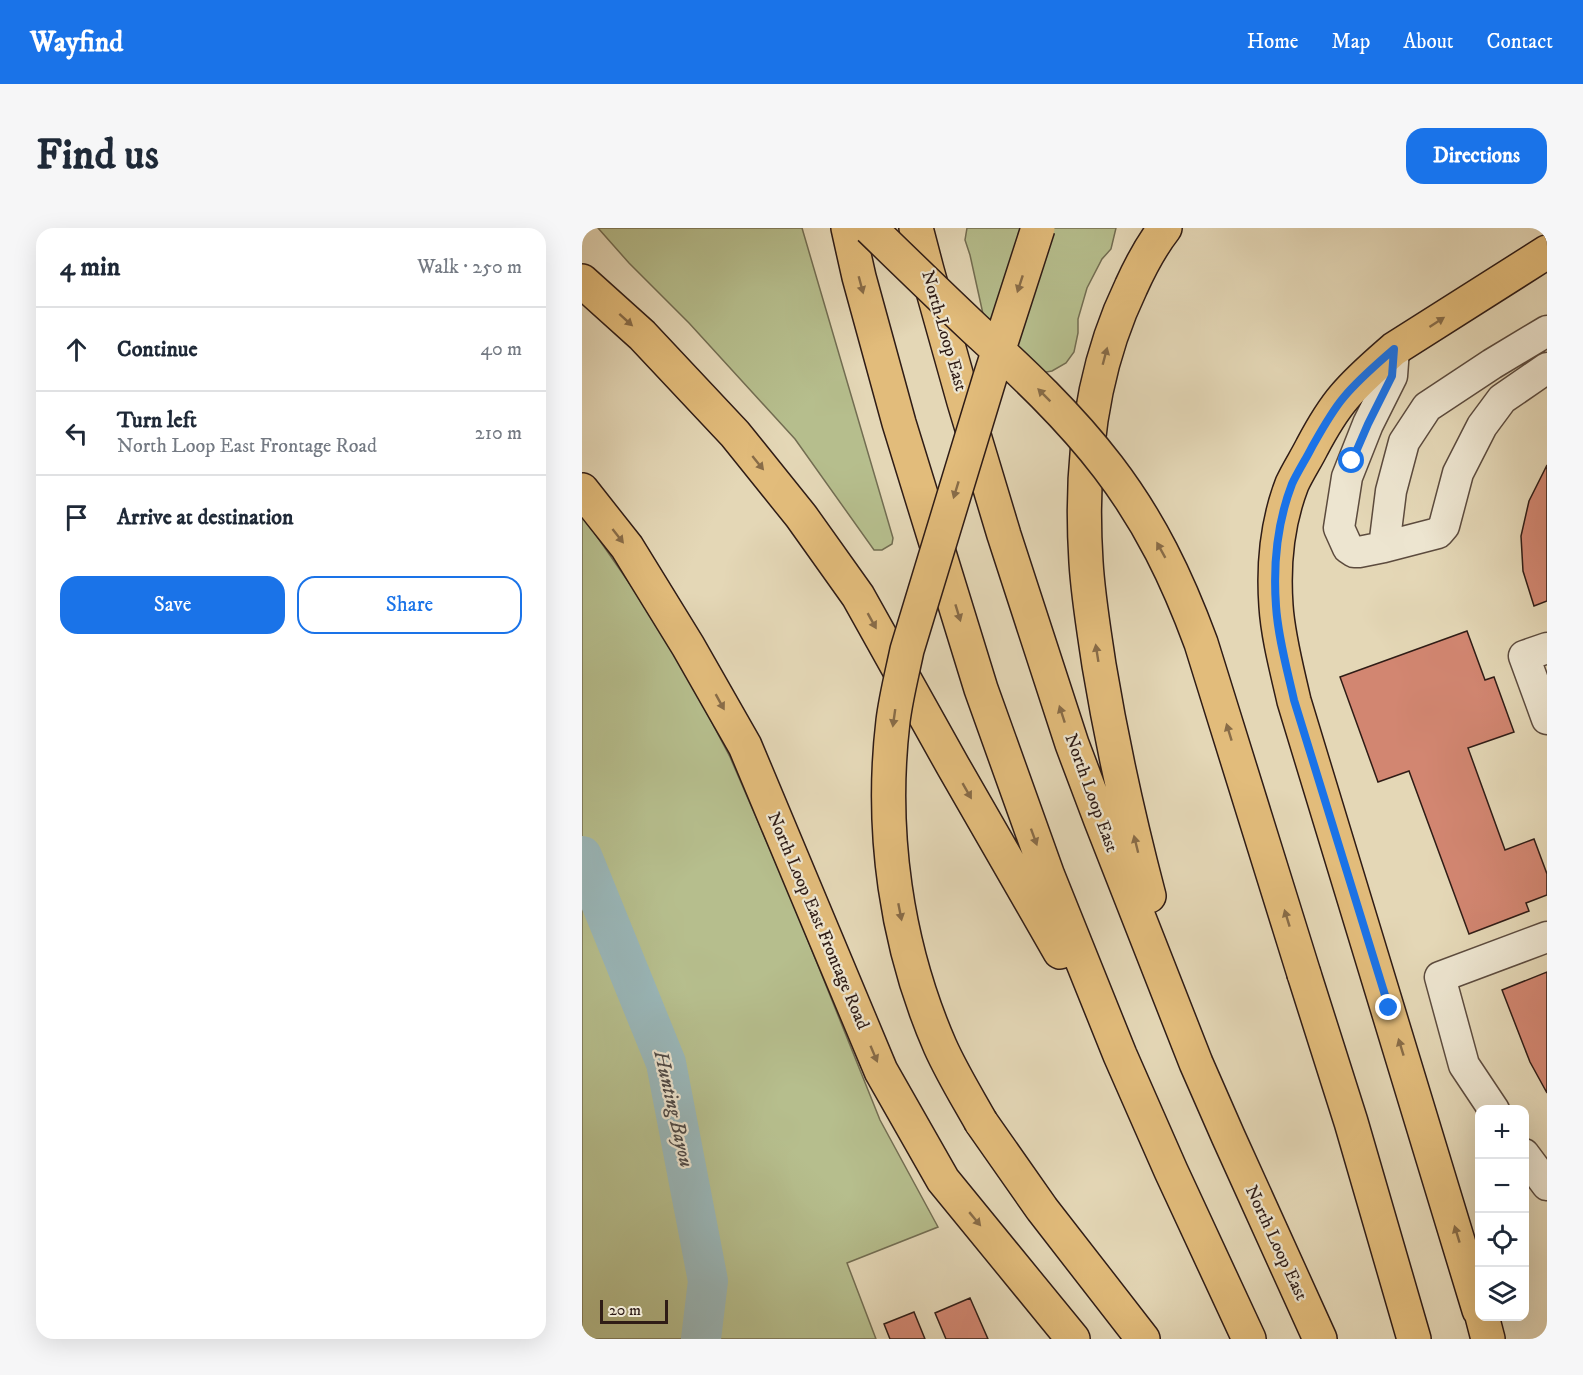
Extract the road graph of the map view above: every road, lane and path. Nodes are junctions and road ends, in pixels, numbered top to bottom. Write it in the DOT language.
graph roads {
  1 [pos="848,228"];
  2 [pos="870,228"];
  3 [pos="916,228"];
  4 [pos="1038,228"];
  5 [pos="1162,232"];
  6 [pos="1547,252"];
  7 [pos="582,281"];
  8 [pos="1547,331"];
  9 [pos="1394,349"];
  10 [pos="1547,369"];
  11 [pos="1475,375"];
  12 [pos="1502,399"];
  13 [pos="582,490"];
  14 [pos="1384,547"];
  15 [pos="1547,648"];
  16 [pos="1547,719"];
  17 [pos="1547,937"];
  18 [pos="1120,1055"];
  19 [pos="1196,1063"];
  20 [pos="1491,1105"];
  21 [pos="1528,1159"];
  22 [pos="1547,1185"];
  23 [pos="1475,1297"];
  24 [pos="1483,1321"];
  25 [pos="1073,1339"];
  26 [pos="1143,1339"];
  27 [pos="1249,1339"];
  28 [pos="1320,1339"];
  29 [pos="1414,1339"];
  30 [pos="1488,1339"];
  1 -- 18 [label="main road, one-way"];
  29 -- 2 [label="main road, one-way, bridge"];
  19 -- 3 [label="main road, North Loop East, one-way"];
  4 -- 26 [label="main road, one-way, bridge"];
  19 -- 5 [label="main road, one-way"];
  9 -- 6 [label="main road, one-way"];
  7 -- 18 [label="main road, one-way"];
  8 -- 11 [label="lane"];
  9 -- 14 [label="lane"];
  23 -- 9 [label="main road, one-way"];
  10 -- 12 [label="lane"];
  11 -- 12 [label="lane"];
  11 -- 14 [label="lane"];
  12 -- 14 [label="lane"];
  13 -- 25 [label="main road, North Loop East Frontage Road, one-way"];
  15 -- 16 [label="lane"];
  17 -- 20 [label="lane"];
  18 -- 27 [label="main road"];
  19 -- 28 [label="main road, North Loop East"];
  21 -- 22 [label="lane"];
  24 -- 30 [label="main road"];
}
